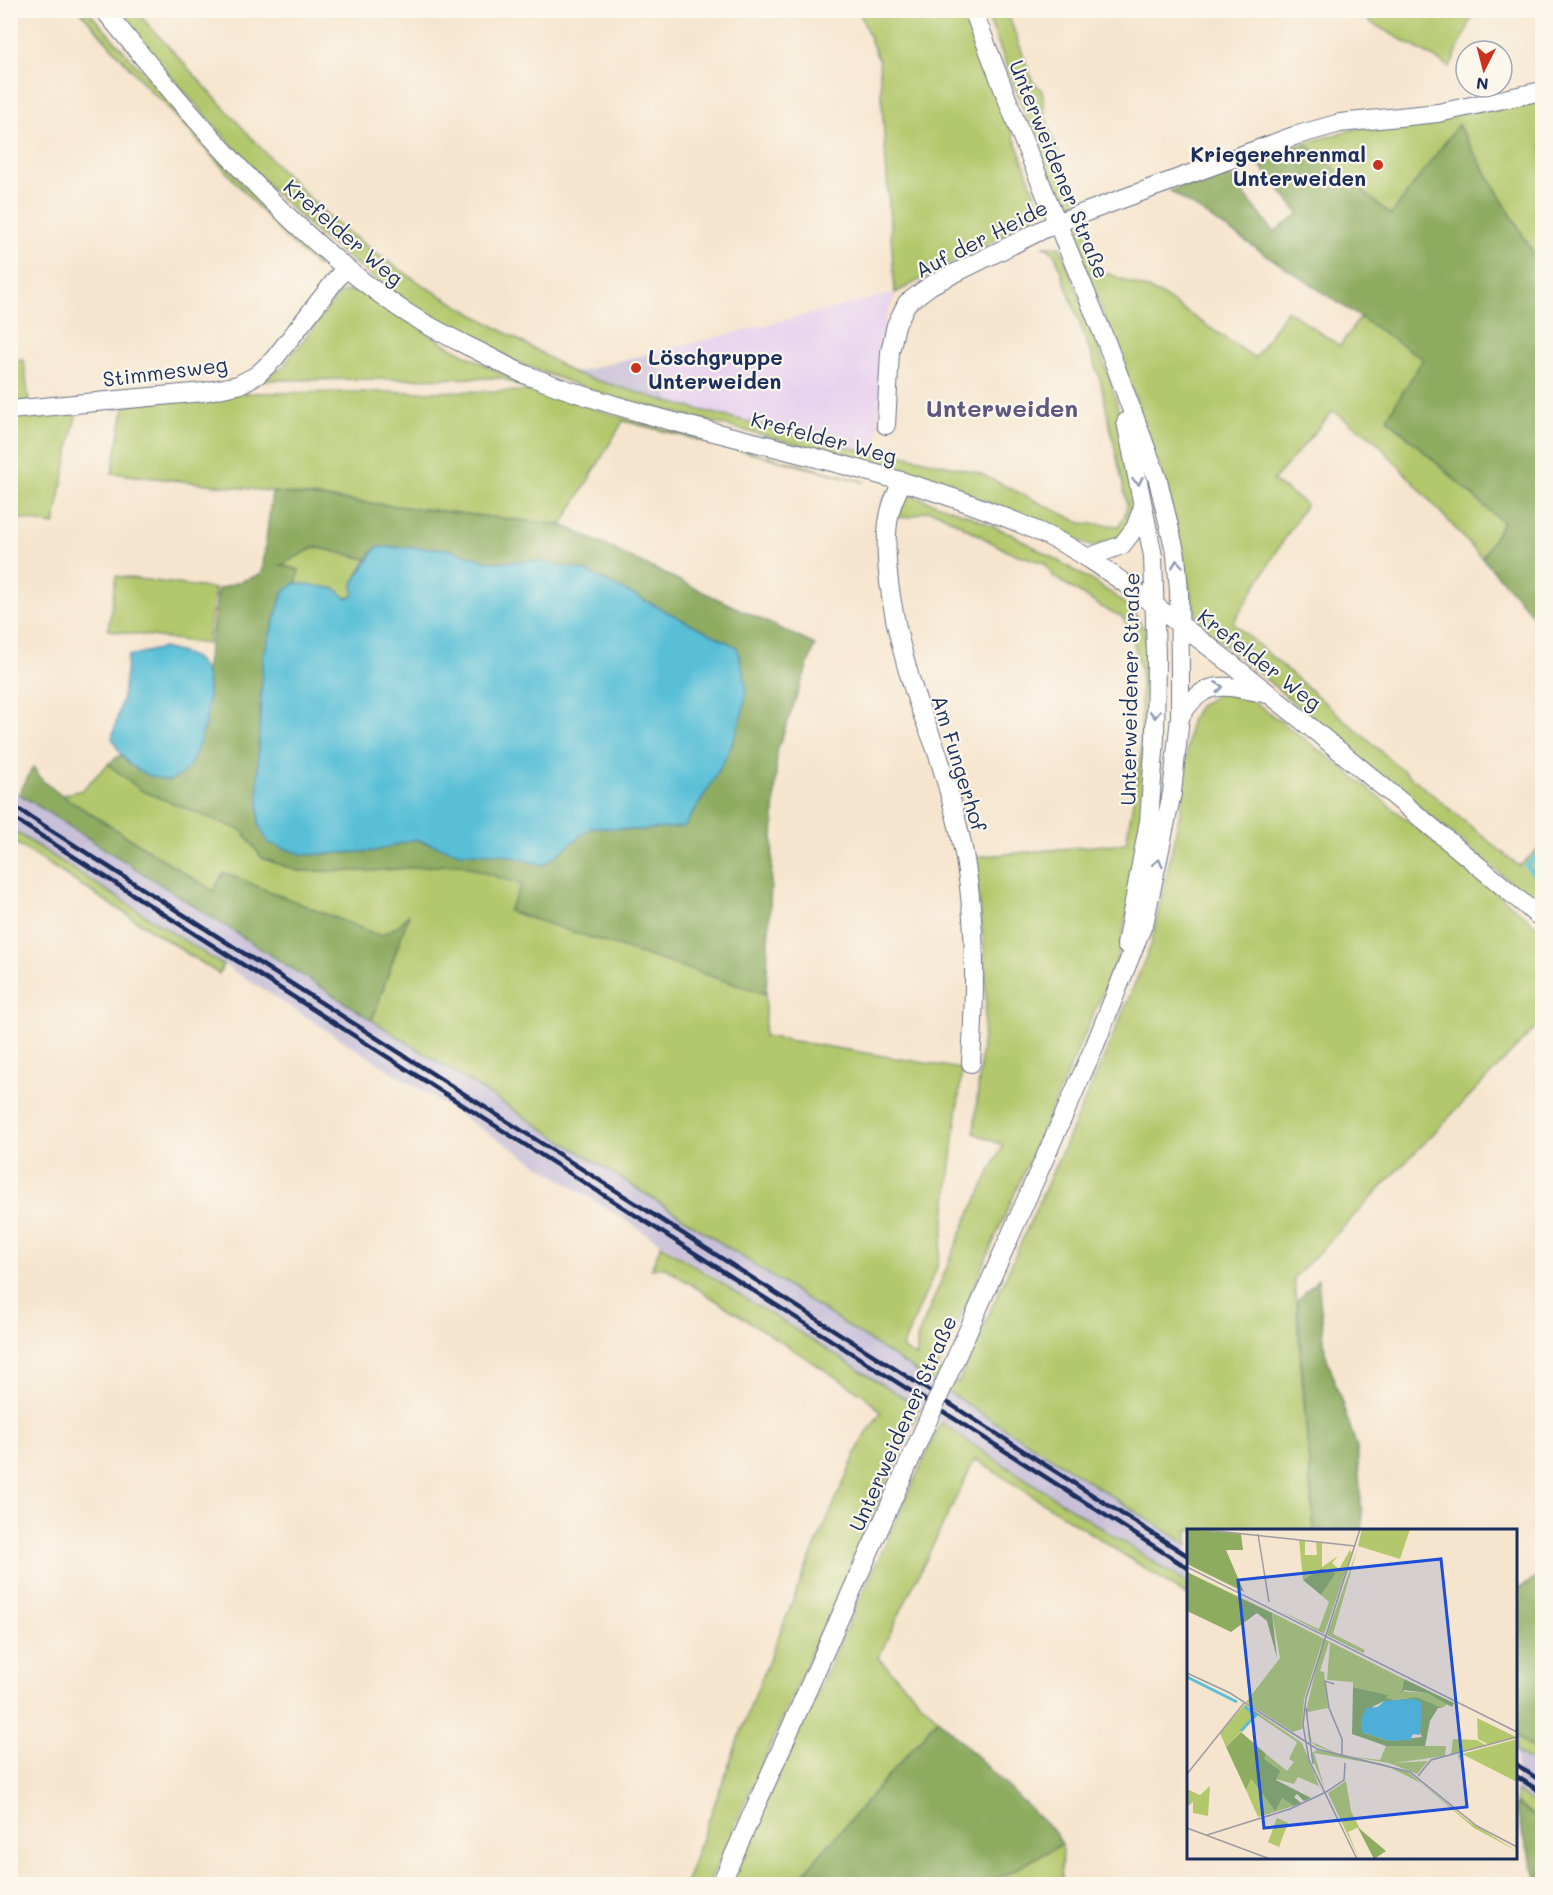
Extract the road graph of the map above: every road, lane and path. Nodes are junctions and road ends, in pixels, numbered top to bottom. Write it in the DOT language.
graph roads {
  1 [pos="104,10"];
  2 [pos="973,10"];
  3 [pos="1542,91"];
  4 [pos="1056,223"];
  5 [pos="345,268"];
  6 [pos="1107,344"];
  7 [pos="10,410"];
  8 [pos="886,425"];
  9 [pos="903,482"];
  10 [pos="1143,507"];
  11 [pos="1086,558"];
  12 [pos="1155,606"];
  13 [pos="1178,623"];
  14 [pos="1271,695"];
  15 [pos="1180,717"];
  16 [pos="1542,919"];
  17 [pos="1120,979"];
  18 [pos="971,1063"];
  19 [pos="722,1884"];
  1 -- 5 [label="street, Krefelder Weg"];
  2 -- 4 [label="street, Unterweidener Straße"];
  3 -- 4 [label="street, Auf der Heide"];
  4 -- 6 [label="street, Unterweidener Straße"];
  4 -- 8 [label="street, Auf der Heide"];
  5 -- 7 [label="street, Stimmesweg"];
  5 -- 9 [label="street, Krefelder Weg"];
  6 -- 10 [label="street, Unterweidener Straße, one-way"];
  13 -- 6 [label="street, Unterweidener Straße, one-way"];
  9 -- 11 [label="street, Krefelder Weg"];
  9 -- 18 [label="street, Am Fungerhof"];
  10 -- 11 [label="street, Unterweidener Straße"];
  10 -- 12 [label="street, Unterweidener Straße"];
  11 -- 12 [label="street, Krefelder Weg"];
  12 -- 13 [label="street, Krefelder Weg"];
  12 -- 17 [label="street, Unterweidener Straße, one-way"];
  13 -- 14 [label="street, Krefelder Weg"];
  13 -- 15 [label="street, Unterweidener Straße"];
  15 -- 14 [label="street, one-way"];
  14 -- 16 [label="street, Krefelder Weg"];
  17 -- 15 [label="street, Unterweidener Straße, one-way"];
  17 -- 19 [label="street, Unterweidener Straße, bridge"];
}
